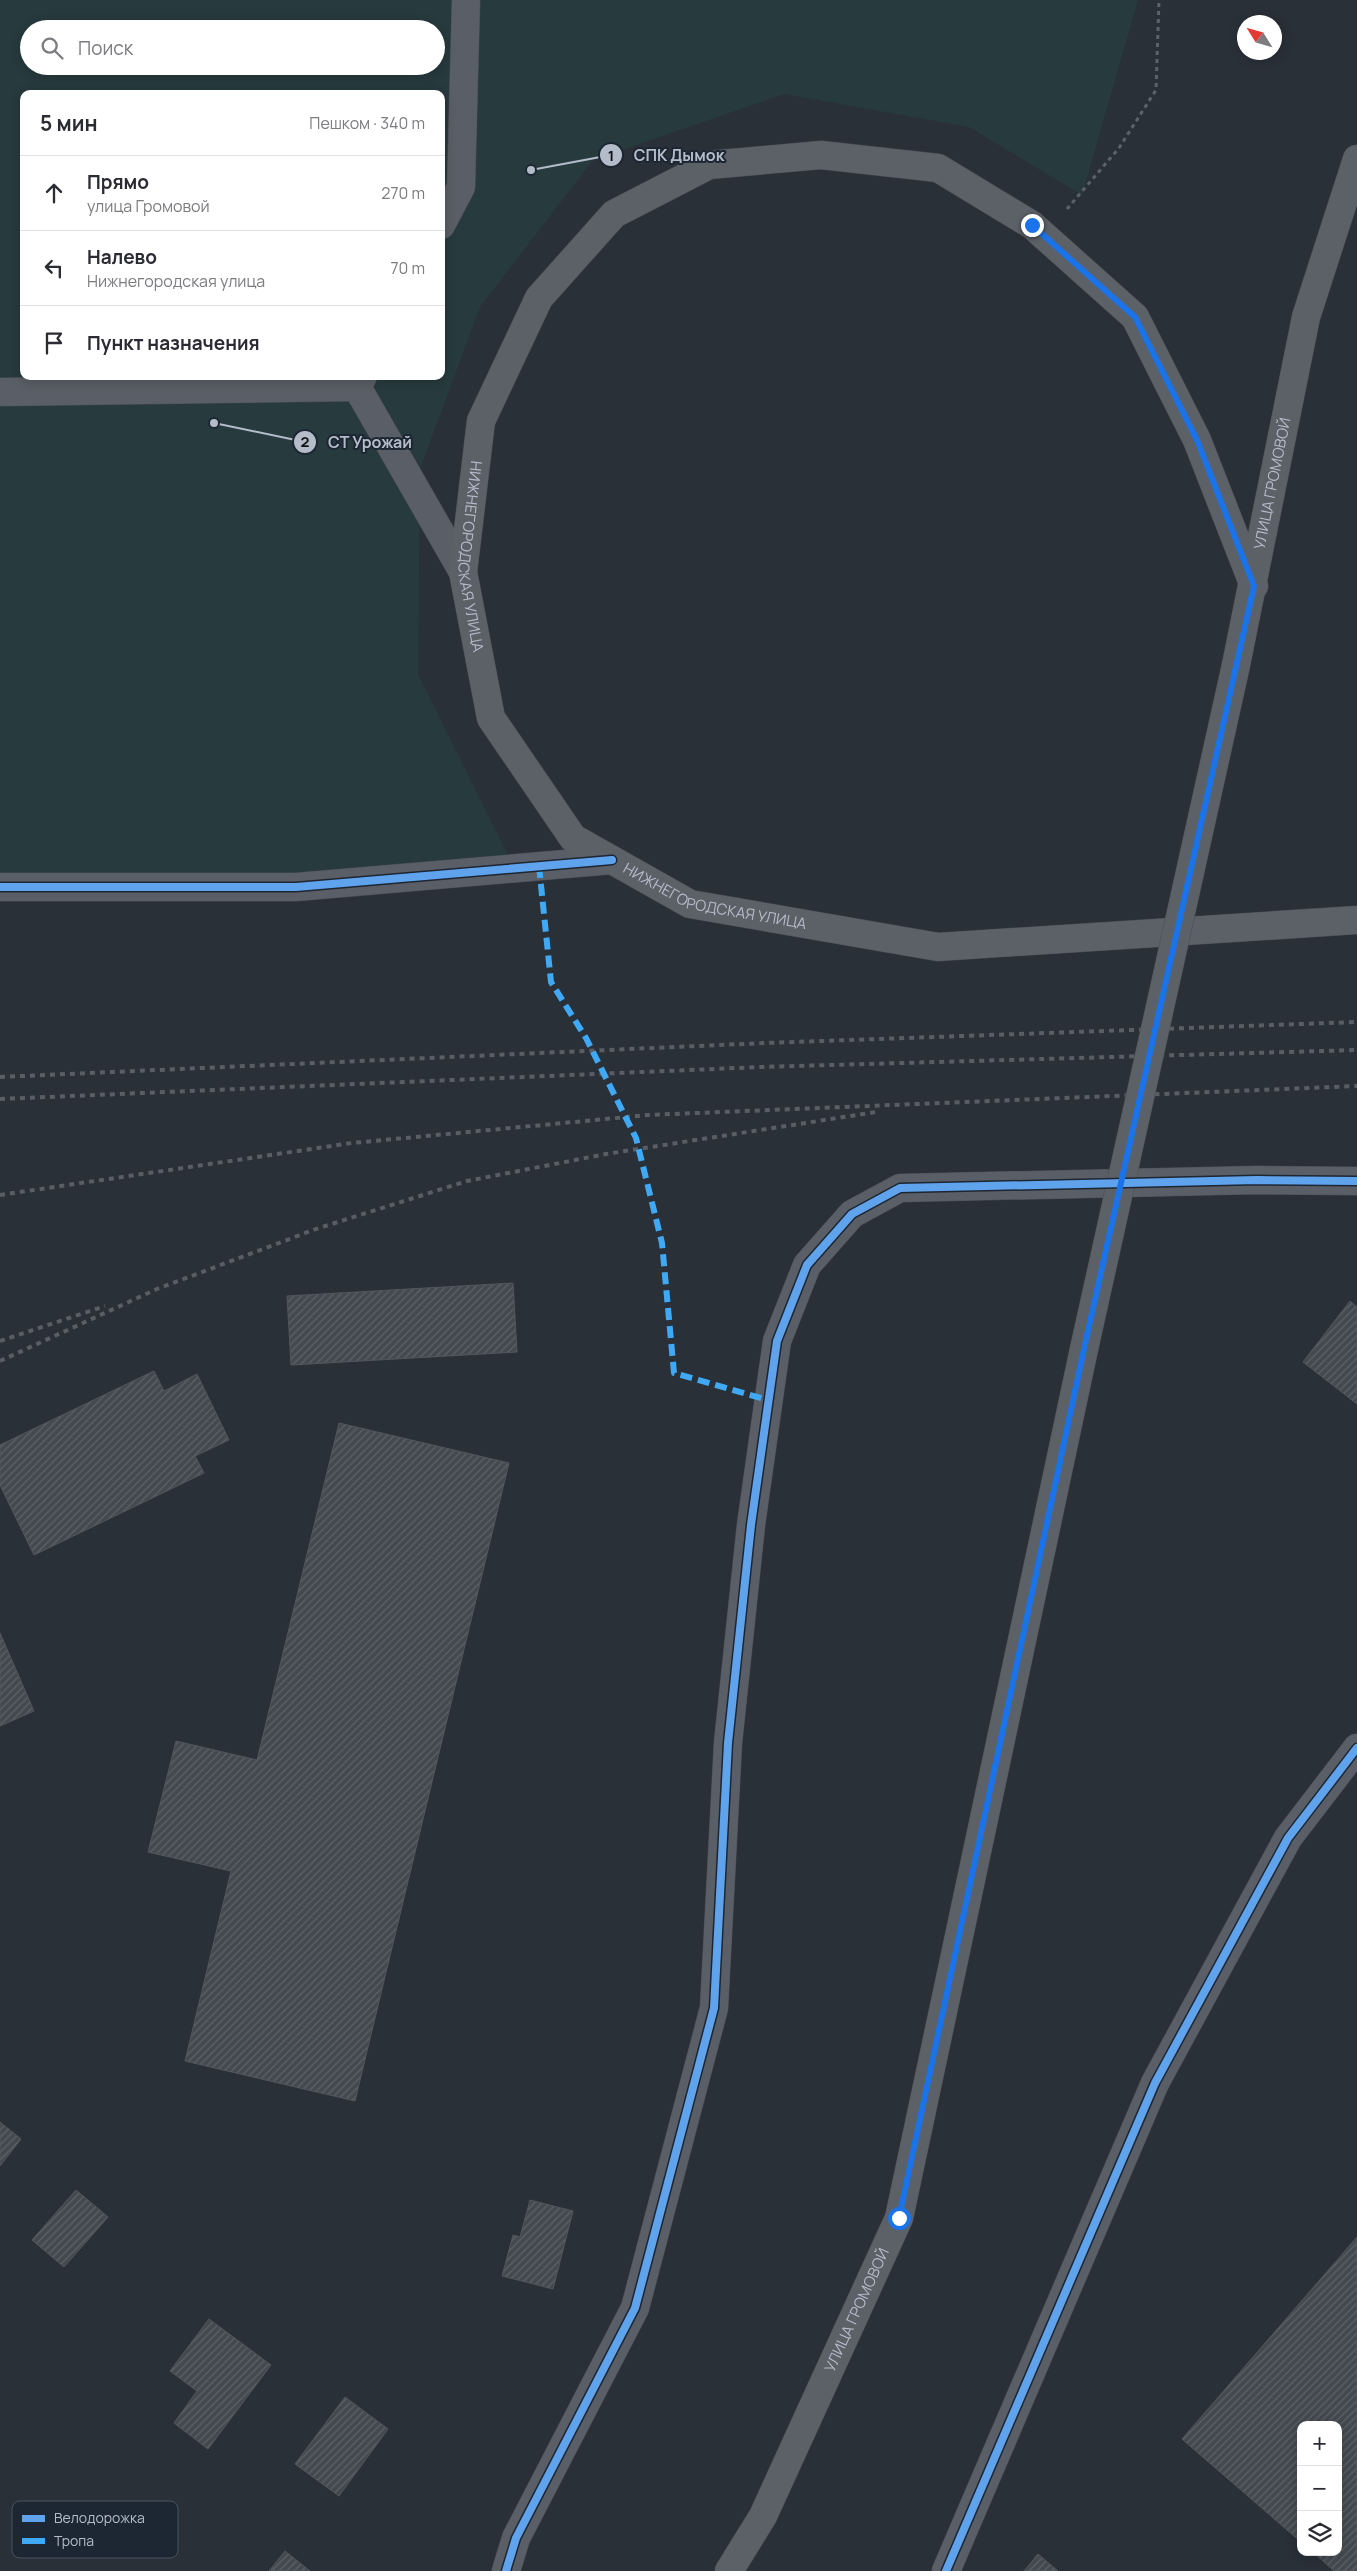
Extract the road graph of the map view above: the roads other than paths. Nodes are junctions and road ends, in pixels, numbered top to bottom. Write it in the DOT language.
graph roads {
  1 [pos="466,0"];
  2 [pos="1357,159"];
  3 [pos="445,217"];
  4 [pos="360,382"];
  5 [pos="0,392"];
  6 [pos="463,572"];
  7 [pos="1254,586"];
  8 [pos="612,860"];
  9 [pos="0,887"];
  10 [pos="1357,920"];
  11 [pos="1357,1182"];
  12 [pos="1357,1748"];
  13 [pos="506,2571"];
  14 [pos="729,2571"];
  15 [pos="946,2571"];
  1 -- 3 [label="street"];
  2 -- 7 [label="main road, УЛИЦА ГРОМОВОЙ"];
  4 -- 5 [label="street"];
  4 -- 6 [label="street"];
  6 -- 7 [label="main road, НИЖНЕГОРОДСКАЯ УЛИЦА"];
  6 -- 8 [label="main road, НИЖНЕГОРОДСКАЯ УЛИЦА"];
  7 -- 14 [label="main road, УЛИЦА ГРОМОВОЙ, bridge"];
  8 -- 9 [label="street"];
  8 -- 10 [label="main road, НИЖНЕГОРОДСКАЯ УЛИЦА"];
  11 -- 13 [label="street"];
  12 -- 15 [label="street"];
}
